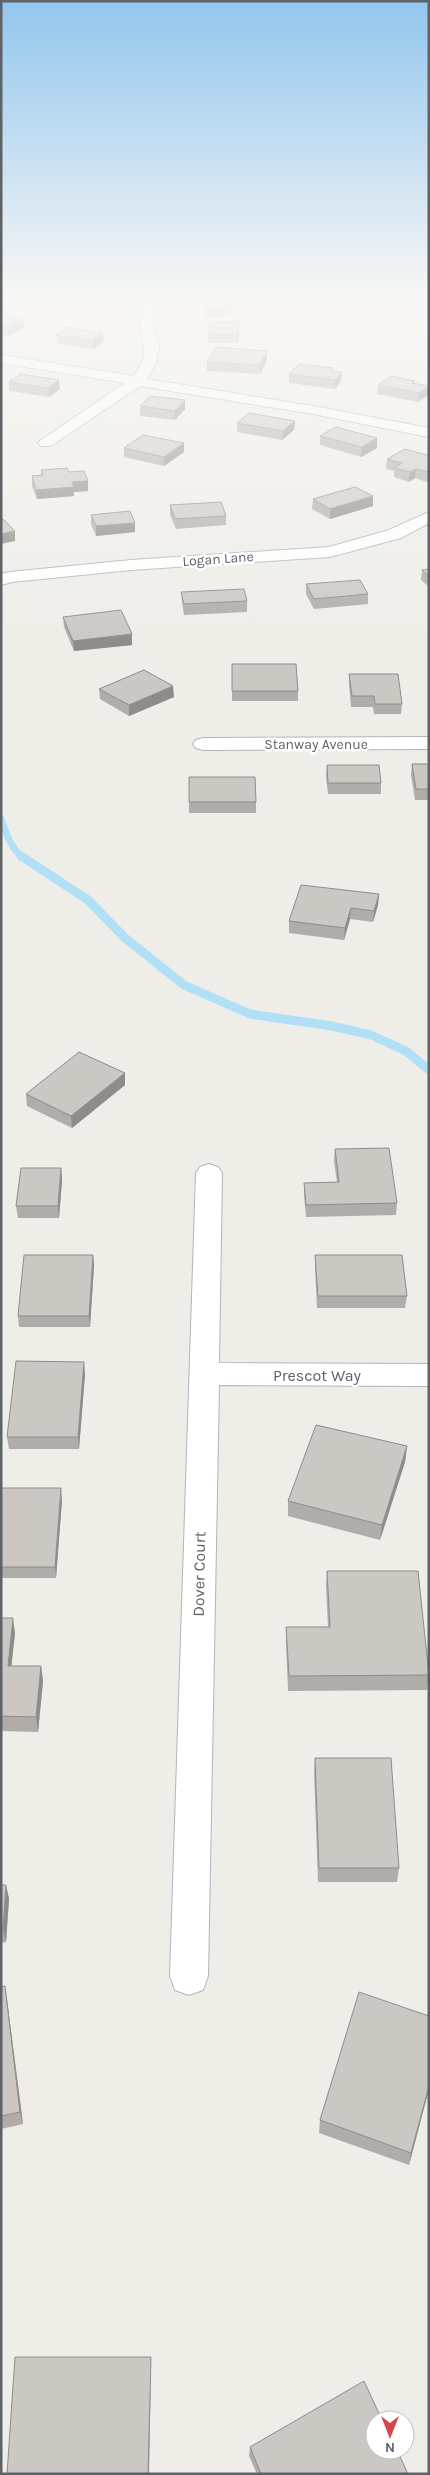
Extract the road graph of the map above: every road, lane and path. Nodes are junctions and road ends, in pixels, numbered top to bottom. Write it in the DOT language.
graph roads {
  1 [pos="91,412"];
  2 [pos="326,412"];
  3 [pos="429,433"];
  4 [pos="46,443"];
  5 [pos="429,518"];
  6 [pos="1,580"];
  7 [pos="429,743"];
  8 [pos="203,744"];
  9 [pos="209,1172"];
  10 [pos="204,1374"];
  11 [pos="429,1376"];
  12 [pos="189,1976"];
  1 -- 4 [label="street"];
  2 -- 3 [label="street"];
  5 -- 6 [label="street, Logan Lane"];
  7 -- 8 [label="street, Stanway Avenue"];
  9 -- 10 [label="street, Dover Court"];
  10 -- 11 [label="street, Prescot Way"];
  10 -- 12 [label="street, Dover Court"];
}
